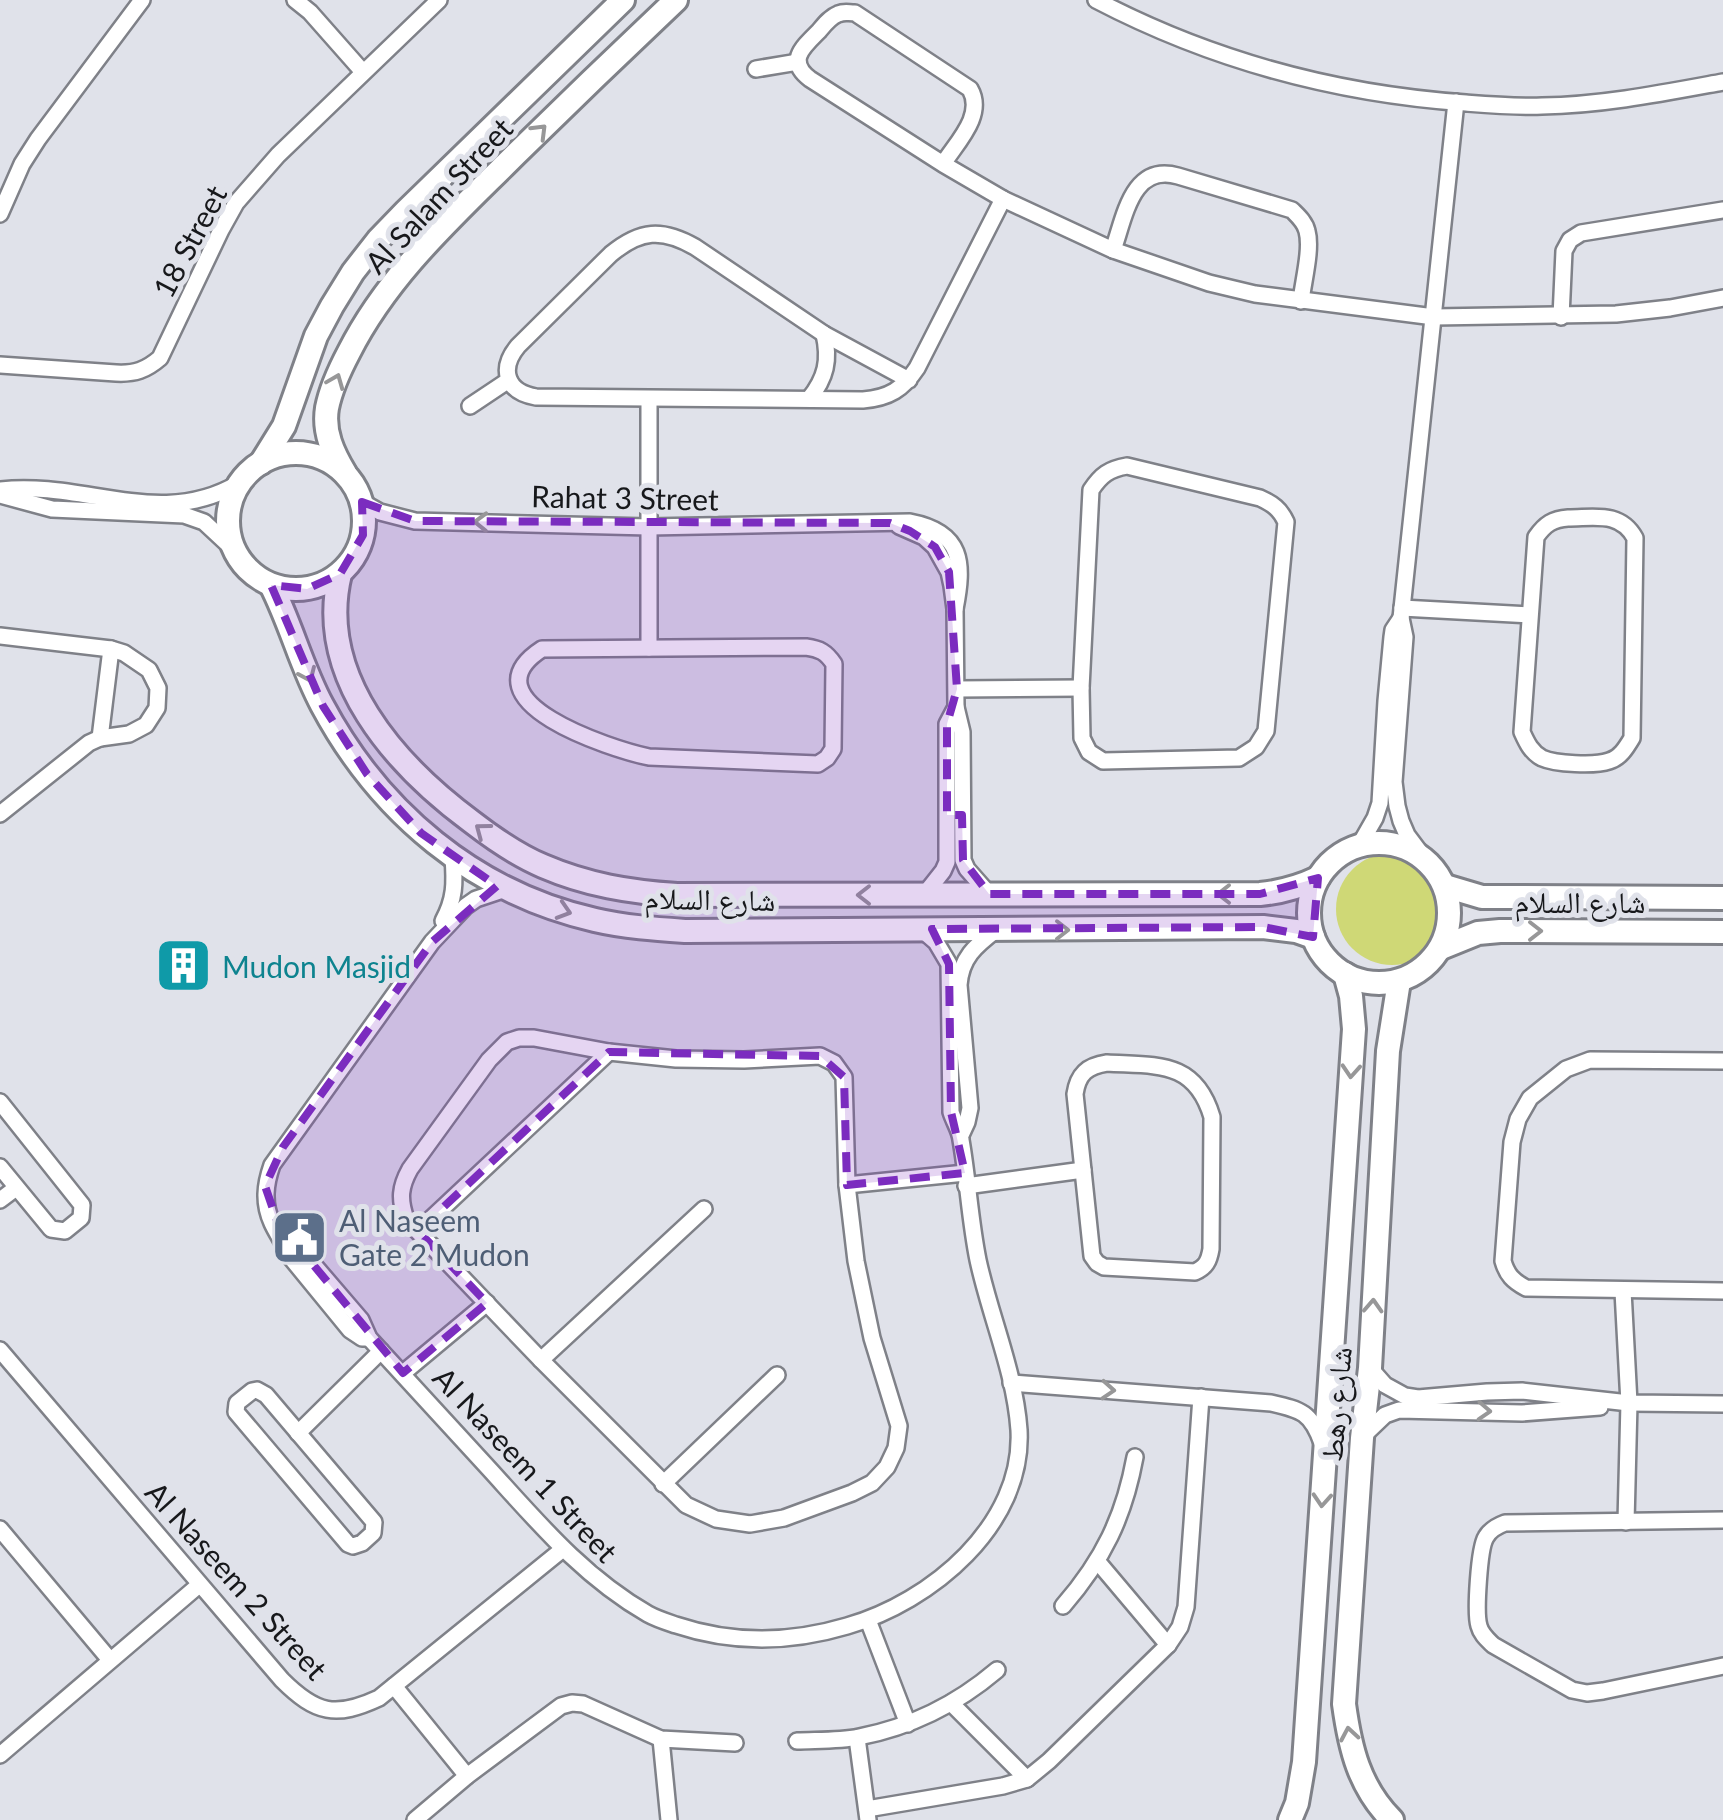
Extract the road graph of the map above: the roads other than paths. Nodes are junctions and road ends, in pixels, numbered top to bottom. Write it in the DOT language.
graph roads {
  1 [pos="142,0"];
  2 [pos="295,0"];
  3 [pos="440,0"];
  4 [pos="623,0"];
  5 [pos="676,0"];
  6 [pos="1096,0"];
  7 [pos="798,62"];
  8 [pos="756,69"];
  9 [pos="363,72"];
  10 [pos="1723,82"];
  11 [pos="1456,102"];
  12 [pos="943,164"];
  13 [pos="1003,199"];
  14 [pos="1723,210"];
  15 [pos="0,214"];
  16 [pos="1113,250"];
  17 [pos="1723,298"];
  18 [pos="1301,301"];
  19 [pos="1561,317"];
  20 [pos="1434,318"];
  21 [pos="824,334"];
  22 [pos="0,365"];
  23 [pos="509,380"];
  24 [pos="909,380"];
  25 [pos="809,399"];
  26 [pos="649,400"];
  27 [pos="470,406"];
  28 [pos="261,463"];
  29 [pos="345,473"];
  30 [pos="239,483"];
  31 [pos="65,492"];
  32 [pos="0,493"];
  33 [pos="362,502"];
  34 [pos="62,509"];
  35 [pos="649,527"];
  36 [pos="233,549"];
  37 [pos="340,574"];
  38 [pos="271,585"];
  39 [pos="1402,613"];
  40 [pos="1529,616"];
  41 [pos="0,636"];
  42 [pos="649,648"];
  43 [pos="111,650"];
  44 [pos="1081,688"];
  45 [pos="956,689"];
  46 [pos="1394,702"];
  47 [pos="100,738"];
  48 [pos="0,814"];
  49 [pos="955,815"];
  50 [pos="1359,846"];
  51 [pos="453,858"];
  52 [pos="1425,859"];
  53 [pos="1318,878"];
  54 [pos="1445,886"];
  55 [pos="506,889"];
  56 [pos="989,894"];
  57 [pos="924,895"];
  58 [pos="1723,898"];
  59 [pos="921,929"];
  60 [pos="996,930"];
  61 [pos="1723,932"];
  62 [pos="1313,937"];
  63 [pos="432,942"];
  64 [pos="1441,948"];
  65 [pos="1344,974"];
  66 [pos="1399,981"];
  67 [pos="957,1039"];
  68 [pos="609,1052"];
  69 [pos="1723,1061"];
  70 [pos="950,1085"];
  71 [pos="969,1085"];
  72 [pos="0,1102"];
  73 [pos="960,1134"];
  74 [pos="0,1167"];
  75 [pos="1083,1170"];
  76 [pos="966,1179"];
  77 [pos="847,1185"];
  78 [pos="16,1188"];
  79 [pos="0,1200"];
  80 [pos="704,1209"];
  81 [pos="418,1231"];
  82 [pos="1623,1291"];
  83 [pos="1723,1291"];
  84 [pos="487,1303"];
  85 [pos="0,1350"];
  86 [pos="381,1351"];
  87 [pos="542,1360"];
  88 [pos="1370,1368"];
  89 [pos="402,1373"];
  90 [pos="777,1375"];
  91 [pos="1011,1382"];
  92 [pos="1522,1391"];
  93 [pos="1201,1397"];
  94 [pos="1629,1404"];
  95 [pos="1723,1404"];
  96 [pos="1522,1413"];
  97 [pos="298,1433"];
  98 [pos="1362,1438"];
  99 [pos="1325,1453"];
  100 [pos="1134,1457"];
  101 [pos="662,1484"];
  102 [pos="1723,1520"];
  103 [pos="1626,1522"];
  104 [pos="0,1530"];
  105 [pos="563,1550"];
  106 [pos="1098,1562"];
  107 [pos="199,1585"];
  108 [pos="1063,1606"];
  109 [pos="868,1620"];
  110 [pos="1168,1645"];
  111 [pos="110,1660"];
  112 [pos="1723,1666"];
  113 [pos="997,1670"];
  114 [pos="394,1686"];
  115 [pos="951,1704"];
  116 [pos="908,1724"];
  117 [pos="857,1738"];
  118 [pos="660,1739"];
  119 [pos="797,1740"];
  120 [pos="735,1742"];
  121 [pos="0,1755"];
  122 [pos="467,1776"];
  123 [pos="1028,1778"];
  124 [pos="868,1815"];
  125 [pos="415,1820"];
  126 [pos="670,1820"];
  127 [pos="1290,1820"];
  128 [pos="1392,1820"];
  1 -- 15 [label="street"];
  2 -- 9 [label="street"];
  3 -- 9 [label="street, 18 Street"];
  4 -- 28 [label="street, Al Salam Street"];
  29 -- 5 [label="street, Al Salam Street, one-way"];
  6 -- 11 [label="street"];
  7 -- 8 [label="street"];
  7 -- 12 [label="street"];
  7 -- 12 [label="street"];
  9 -- 22 [label="street, 18 Street"];
  10 -- 11 [label="street"];
  11 -- 20 [label="street"];
  12 -- 13 [label="street"];
  13 -- 16 [label="street"];
  13 -- 24 [label="street"];
  14 -- 19 [label="street"];
  16 -- 18 [label="street"];
  16 -- 18 [label="street"];
  17 -- 19 [label="street"];
  18 -- 20 [label="street"];
  19 -- 20 [label="street"];
  20 -- 39 [label="street"];
  21 -- 23 [label="street"];
  21 -- 24 [label="street"];
  21 -- 25 [label="street"];
  23 -- 26 [label="street"];
  23 -- 27 [label="street"];
  24 -- 25 [label="street"];
  25 -- 26 [label="street"];
  26 -- 35 [label="street"];
  28 -- 29 [label="street"];
  28 -- 30 [label="street"];
  29 -- 33 [label="street"];
  30 -- 31 [label="street"];
  30 -- 36 [label="street"];
  31 -- 32 [label="street"];
  31 -- 34 [label="street"];
  32 -- 34 [label="street"];
  35 -- 33 [label="street, Rahat 3 Street, one-way"];
  33 -- 37 [label="street"];
  34 -- 36 [label="street"];
  35 -- 42 [label="street"];
  35 -- 45 [label="street, Rahat 3 Street"];
  36 -- 38 [label="street"];
  37 -- 38 [label="street"];
  57 -- 37 [label="street, شارع السلام, one-way"];
  38 -- 51 [label="street, شارع السلام, one-way"];
  39 -- 40 [label="street"];
  39 -- 46 [label="street"];
  40 -- 40 [label="street"];
  41 -- 43 [label="street"];
  42 -- 42 [label="street"];
  43 -- 47 [label="street"];
  43 -- 47 [label="street"];
  44 -- 44 [label="street"];
  44 -- 45 [label="street"];
  45 -- 49 [label="street, Rahat 3 Street"];
  46 -- 50 [label="street"];
  46 -- 52 [label="street"];
  47 -- 48 [label="street"];
  49 -- 56 [label="street, Rahat 3 Street"];
  49 -- 57 [label="street, Rahat 3 Street"];
  50 -- 52 [label="street"];
  50 -- 53 [label="street"];
  51 -- 55 [label="street, شارع السلام"];
  51 -- 63 [label="street, Al Naseem 1 Street"];
  52 -- 54 [label="street"];
  53 -- 56 [label="street, شارع السلام, one-way"];
  53 -- 62 [label="street"];
  54 -- 58 [label="street, شارع السلام"];
  54 -- 64 [label="street"];
  55 -- 59 [label="street, شارع السلام, one-way"];
  55 -- 63 [label="street, Al Naseem 1 Street"];
  56 -- 57 [label="street, شارع السلام"];
  59 -- 60 [label="street, شارع السلام"];
  59 -- 67 [label="street, Al Naseem 1 Street"];
  60 -- 62 [label="street, شارع السلام, one-way"];
  60 -- 67 [label="street, Al Naseem 1 Street"];
  64 -- 61 [label="street, شارع السلام, one-way"];
  62 -- 65 [label="street"];
  63 -- 86 [label="street, Al Naseem 1 Street"];
  64 -- 66 [label="street"];
  65 -- 66 [label="street"];
  65 -- 99 [label="street, شارع رهط, one-way"];
  88 -- 66 [label="street, شارع رهط, one-way"];
  67 -- 70 [label="street, Al Naseem 1 Street"];
  67 -- 71 [label="street, Al Naseem 1 Street"];
  68 -- 77 [label="street"];
  68 -- 81 [label="street"];
  68 -- 81 [label="street"];
  69 -- 82 [label="street"];
  70 -- 71 [label="street"];
  70 -- 73 [label="street, Al Naseem 1 Street"];
  71 -- 73 [label="street, Al Naseem 1 Street"];
  72 -- 78 [label="street"];
  73 -- 76 [label="street, Al Naseem 1 Street"];
  74 -- 78 [label="street"];
  75 -- 75 [label="street"];
  75 -- 76 [label="street"];
  76 -- 77 [label="street"];
  76 -- 91 [label="street, Al Naseem 1 Street"];
  77 -- 101 [label="street"];
  78 -- 79 [label="street"];
  80 -- 87 [label="street"];
  81 -- 84 [label="street"];
  82 -- 83 [label="street"];
  82 -- 94 [label="street"];
  84 -- 87 [label="street"];
  84 -- 89 [label="street"];
  85 -- 107 [label="street, Al Naseem 2 Street"];
  86 -- 89 [label="street, Al Naseem 1 Street"];
  86 -- 97 [label="street"];
  87 -- 101 [label="street"];
  88 -- 92 [label="street"];
  88 -- 98 [label="street, شارع رهط"];
  89 -- 105 [label="street, Al Naseem 1 Street"];
  90 -- 101 [label="street"];
  91 -- 93 [label="street, one-way"];
  91 -- 109 [label="street, Al Naseem 1 Street"];
  92 -- 94 [label="street"];
  92 -- 96 [label="street"];
  93 -- 99 [label="street"];
  93 -- 110 [label="street"];
  94 -- 95 [label="street"];
  94 -- 96 [label="street"];
  94 -- 103 [label="street"];
  98 -- 96 [label="street, one-way"];
  97 -- 97 [label="street"];
  128 -- 98 [label="street, شارع رهط, one-way"];
  99 -- 127 [label="street, شارع رهط, one-way"];
  100 -- 106 [label="street"];
  102 -- 103 [label="street"];
  103 -- 112 [label="street"];
  104 -- 111 [label="street"];
  105 -- 109 [label="street, Al Naseem 1 Street"];
  105 -- 114 [label="street, Al Naseem 2 Street"];
  106 -- 108 [label="street"];
  106 -- 110 [label="street"];
  107 -- 111 [label="street"];
  107 -- 114 [label="street, Al Naseem 2 Street"];
  109 -- 116 [label="street"];
  110 -- 123 [label="street"];
  111 -- 121 [label="street"];
  113 -- 115 [label="street"];
  114 -- 122 [label="street"];
  115 -- 116 [label="street"];
  115 -- 123 [label="street"];
  116 -- 117 [label="street"];
  117 -- 119 [label="street"];
  117 -- 124 [label="street"];
  118 -- 120 [label="street"];
  118 -- 122 [label="street"];
  118 -- 126 [label="street"];
  122 -- 125 [label="street"];
  123 -- 124 [label="street"];
}
